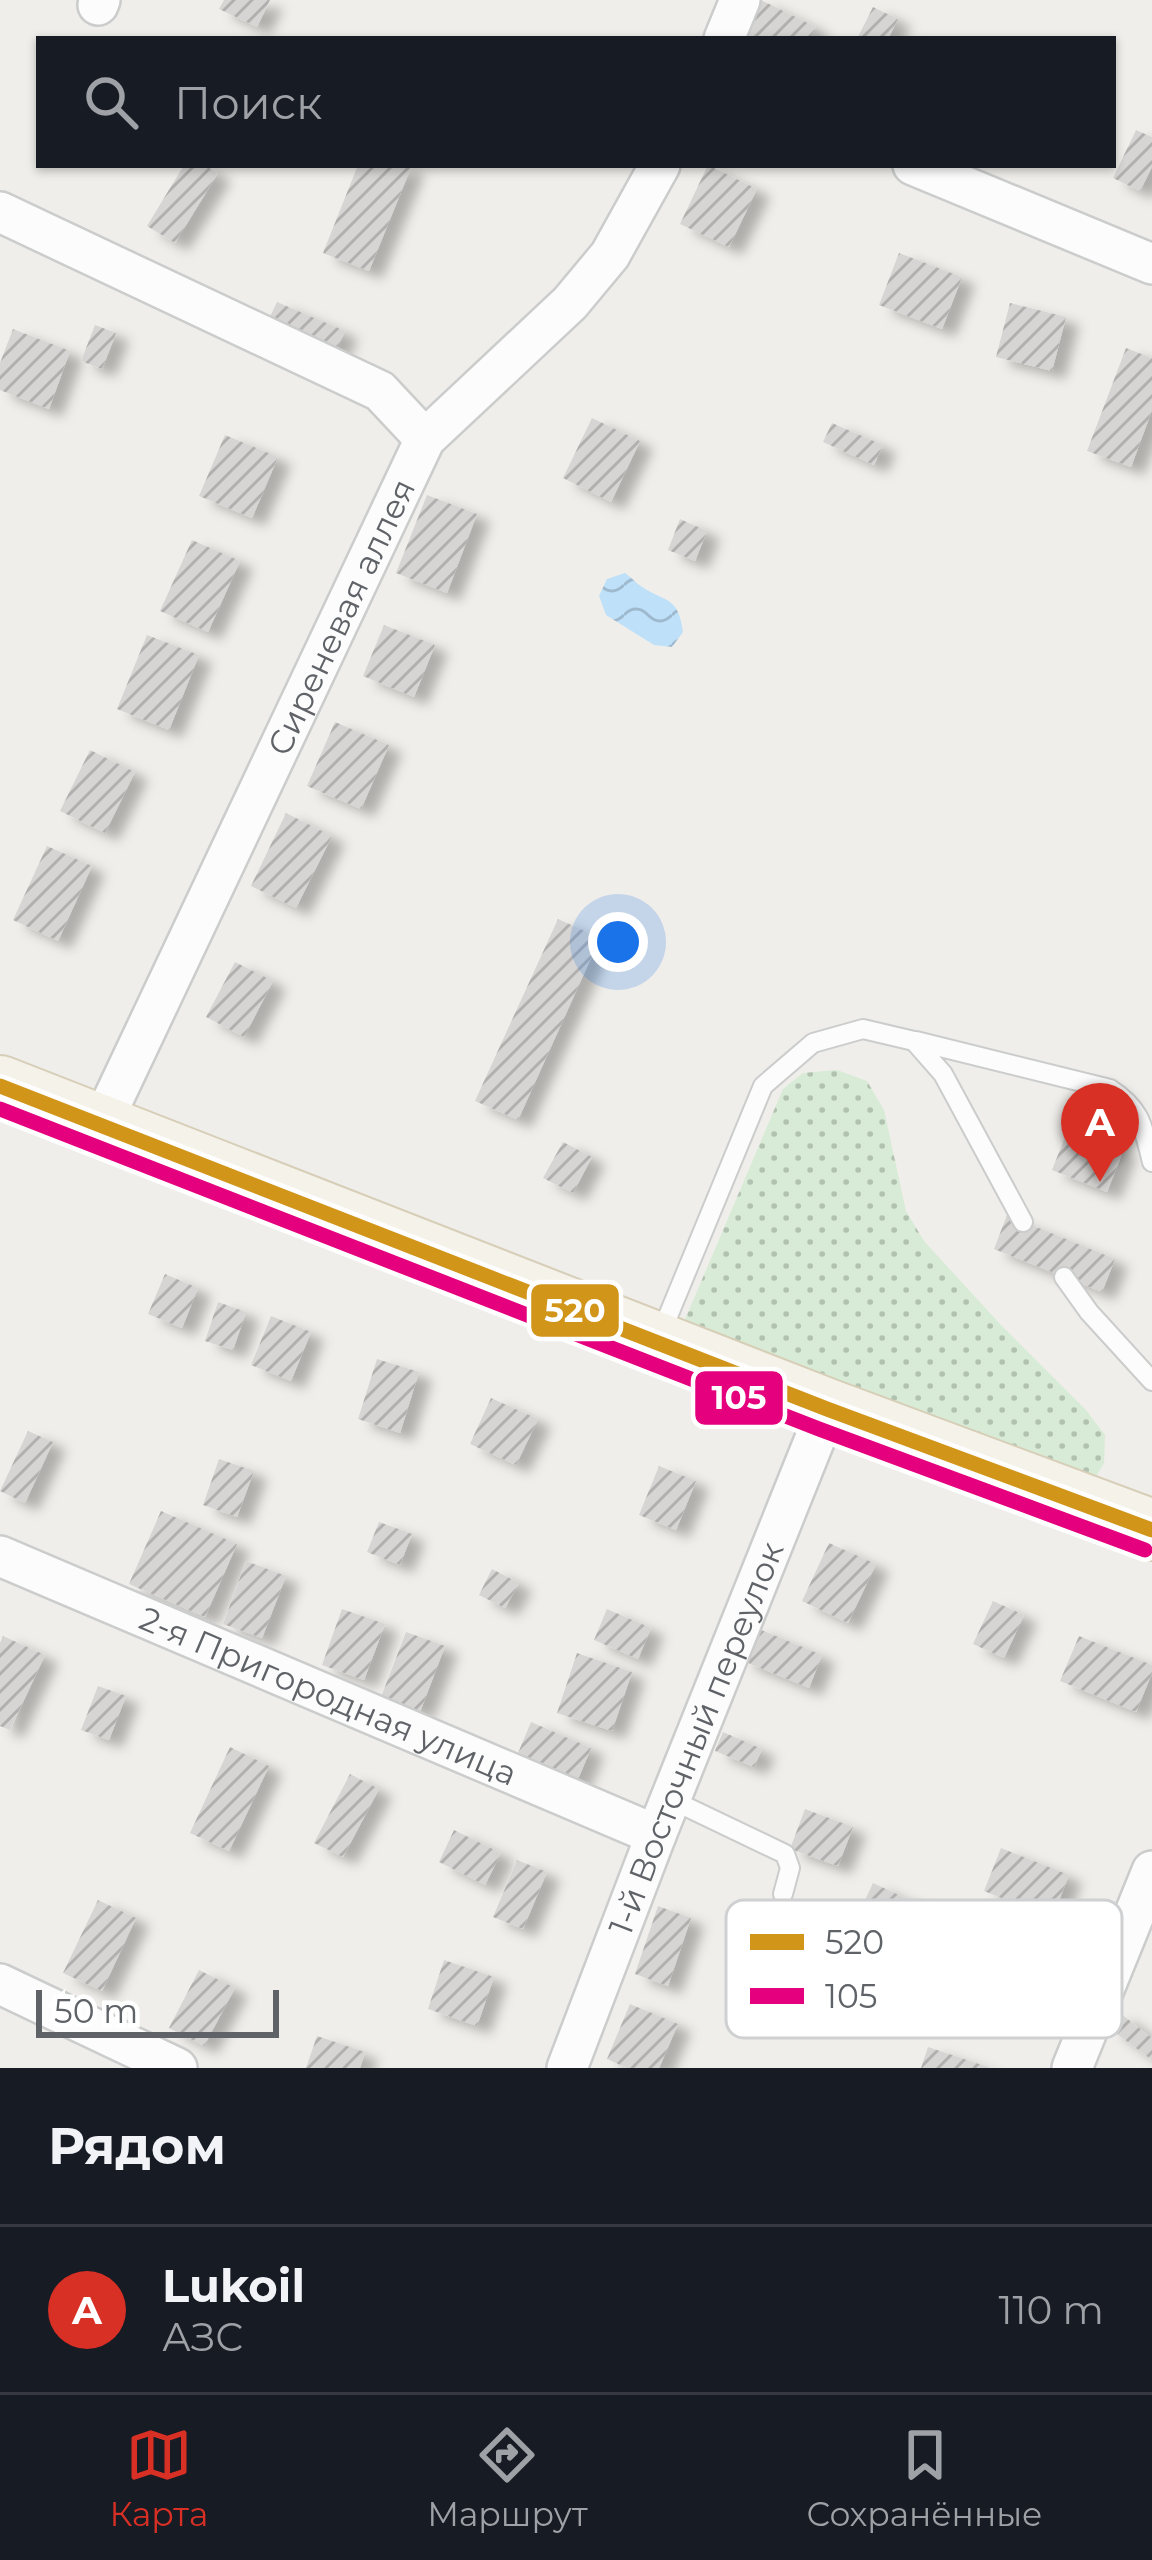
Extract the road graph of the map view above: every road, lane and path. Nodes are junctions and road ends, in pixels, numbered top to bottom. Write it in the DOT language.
graph roads {
  1 [pos="740,0"];
  2 [pos="725,36"];
  3 [pos="658,168"];
  4 [pos="921,168"];
  5 [pos="0,212"];
  6 [pos="1152,264"];
  7 [pos="425,439"];
  8 [pos="914,1041"];
  9 [pos="0,1086"];
  10 [pos="100,1127"];
  11 [pos="1152,1162"];
  12 [pos="1023,1222"];
  13 [pos="1064,1277"];
  14 [pos="657,1343"];
  15 [pos="1152,1381"];
  16 [pos="827,1409"];
  17 [pos="1152,1530"];
  18 [pos="0,1556"];
  19 [pos="663,1816"];
  20 [pos="1152,1871"];
  21 [pos="783,1894"];
  22 [pos="1122,1945"];
  23 [pos="0,1984"];
  24 [pos="1084,2038"];
  25 [pos="177,2068"];
  26 [pos="567,2068"];
  27 [pos="1072,2068"];
  1 -- 2 [label="street"];
  3 -- 7 [label="street, Сиреневая аллея"];
  4 -- 6 [label="street"];
  5 -- 7 [label="street"];
  7 -- 10 [label="street, Сиреневая аллея"];
  8 -- 11 [label="lane"];
  8 -- 12 [label="lane"];
  8 -- 14 [label="lane"];
  9 -- 10 [label="main road"];
  10 -- 14 [label="main road"];
  13 -- 15 [label="lane"];
  14 -- 16 [label="main road"];
  16 -- 17 [label="main road"];
  16 -- 19 [label="street, 1-й Восточный переулок"];
  18 -- 19 [label="street, 2-я Пригородная улица"];
  19 -- 21 [label="lane"];
  19 -- 26 [label="street, 1-й Восточный переулок"];
  20 -- 22 [label="street"];
  23 -- 25 [label="street"];
  24 -- 27 [label="street"];
}
